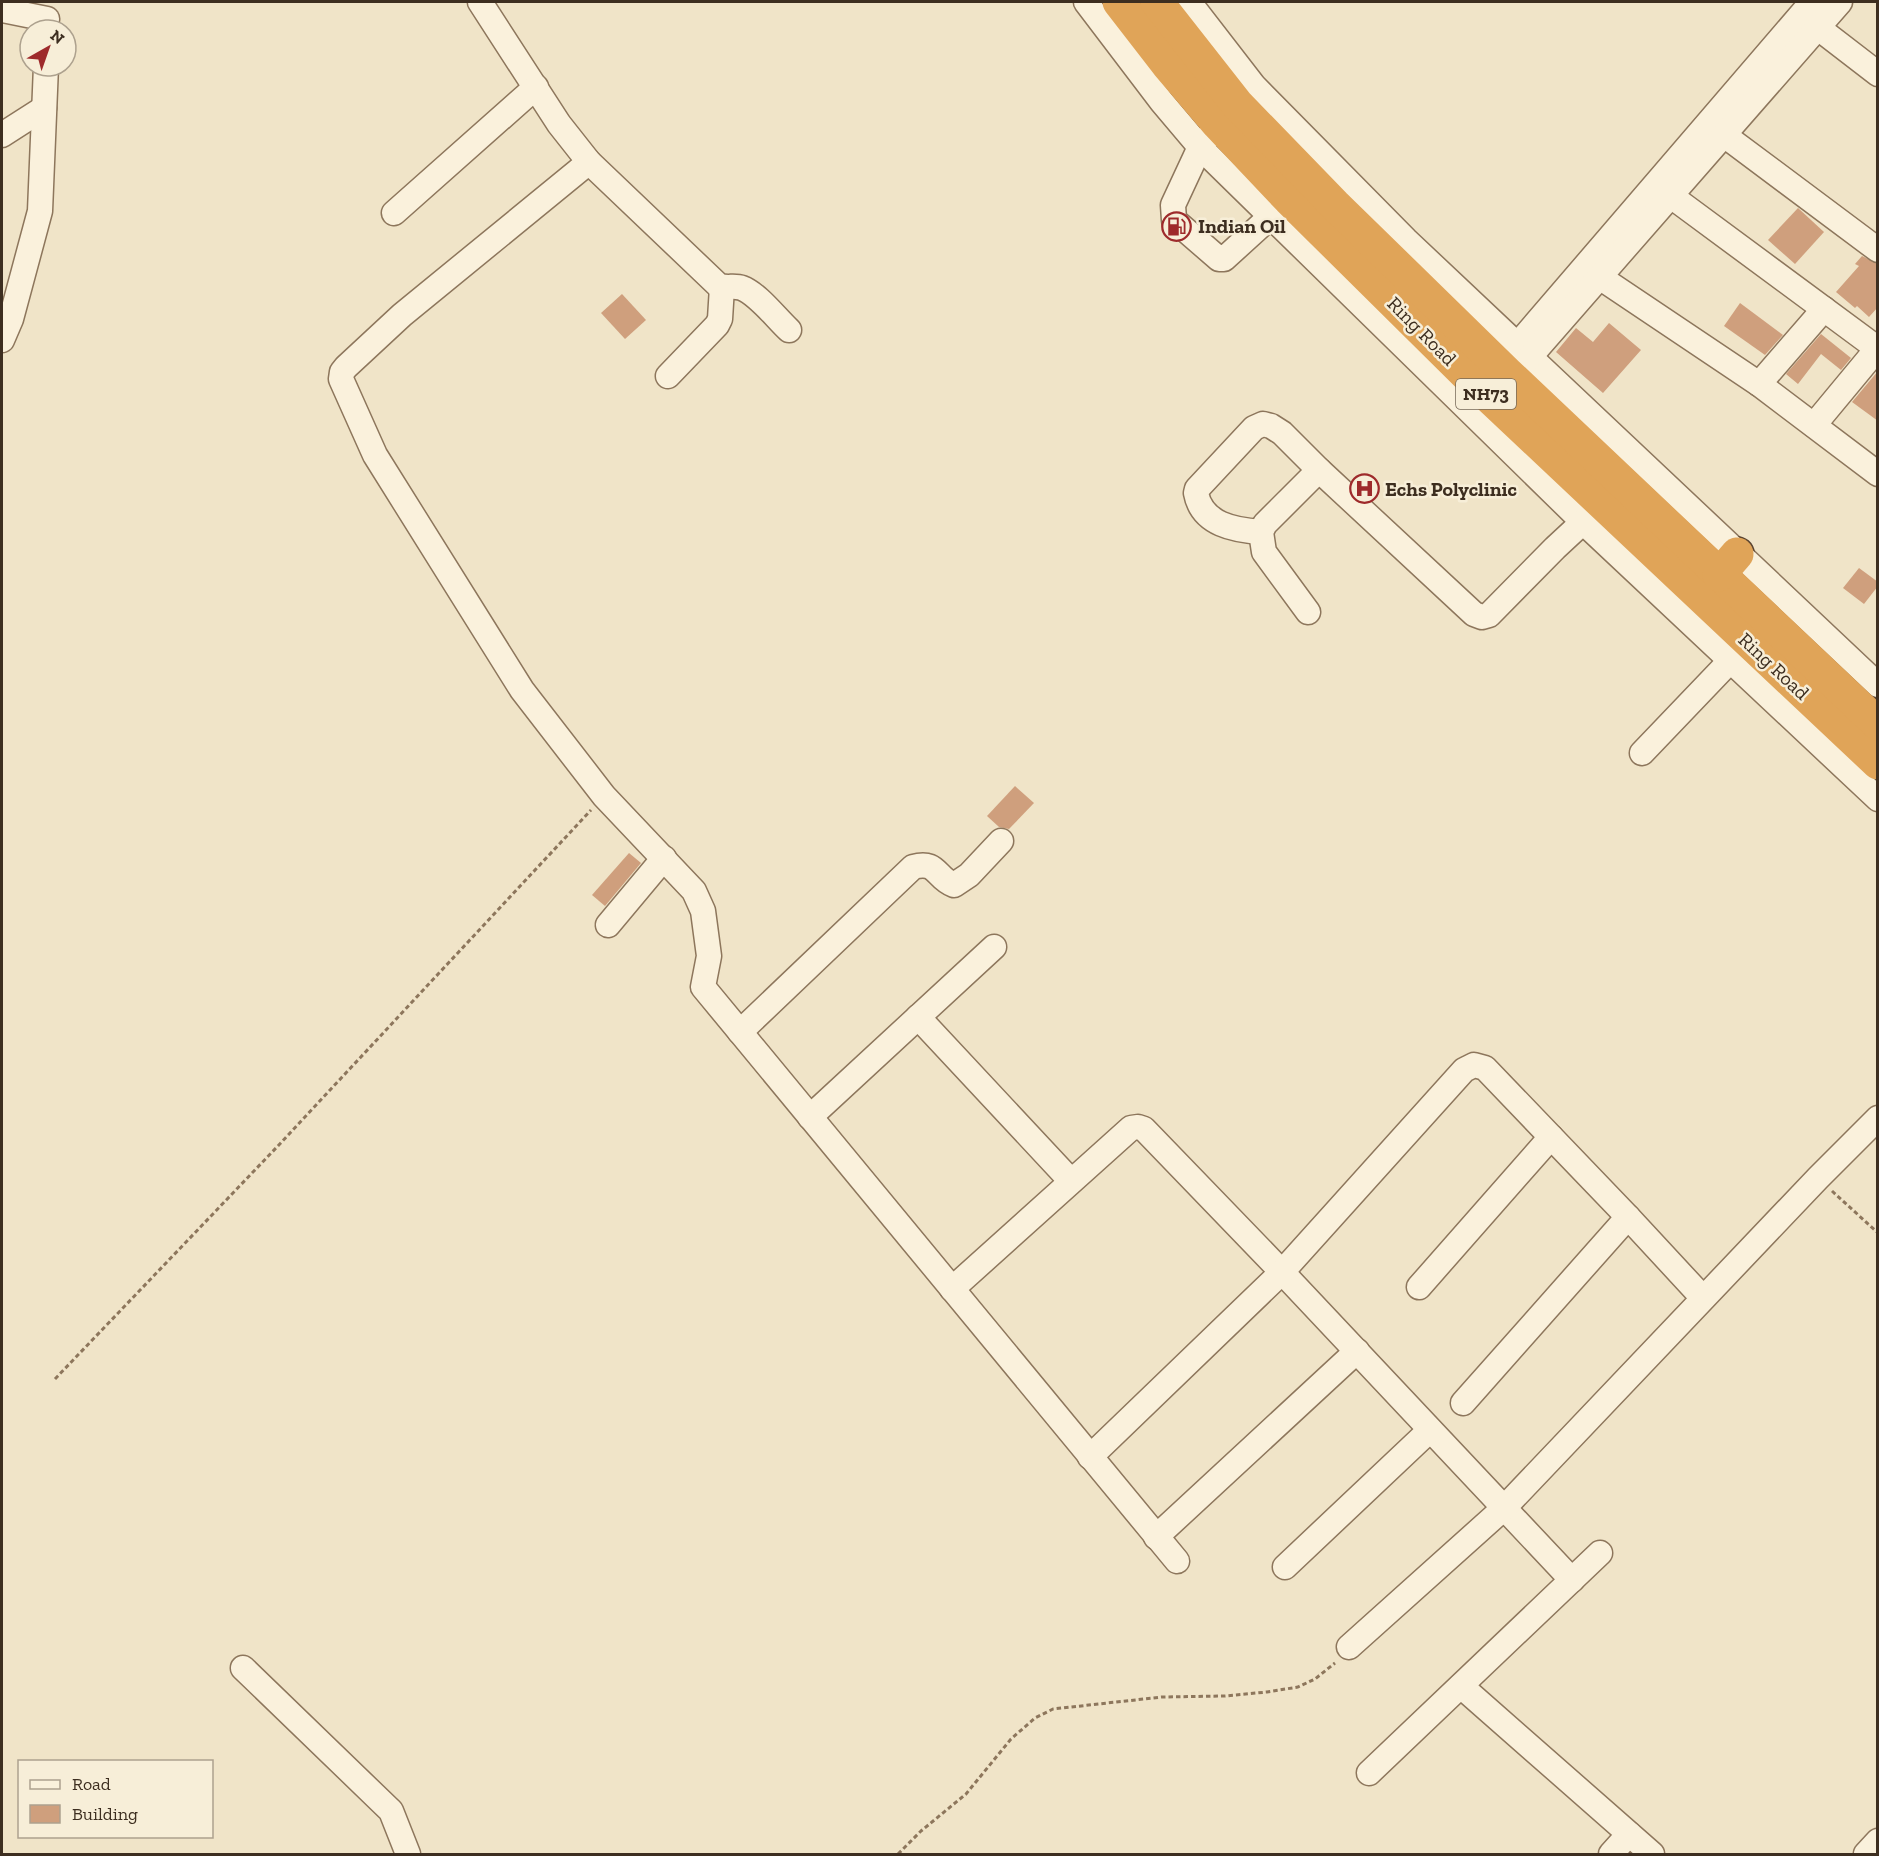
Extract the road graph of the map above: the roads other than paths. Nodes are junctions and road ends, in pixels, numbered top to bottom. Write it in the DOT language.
graph roads {
  1 [pos="480,2"];
  2 [pos="1086,2"];
  3 [pos="1119,2"];
  4 [pos="1157,2"];
  5 [pos="1189,2"];
  6 [pos="1812,2"];
  7 [pos="1840,2"];
  8 [pos="2,10"];
  9 [pos="47,17"];
  10 [pos="1817,27"];
  11 [pos="1878,74"];
  12 [pos="45,78"];
  13 [pos="536,87"];
  14 [pos="44,108"];
  15 [pos="1227,115"];
  16 [pos="2,135"];
  17 [pos="1724,135"];
  18 [pos="589,162"];
  19 [pos="1671,196"];
  20 [pos="1280,209"];
  21 [pos="394,213"];
  22 [pos="1878,250"];
  23 [pos="1594,271"];
  24 [pos="722,287"];
  25 [pos="1824,309"];
  26 [pos="789,330"];
  27 [pos="2,340"];
  28 [pos="1877,349"];
  29 [pos="1515,362"];
  30 [pos="668,376"];
  31 [pos="1759,384"];
  32 [pos="1814,425"];
  33 [pos="1319,470"];
  34 [pos="1877,473"];
  35 [pos="1583,522"];
  36 [pos="1262,532"];
  37 [pos="1706,582"];
  38 [pos="1308,612"];
  39 [pos="1730,661"];
  40 [pos="1878,686"];
  41 [pos="1878,724"];
  42 [pos="1642,753"];
  43 [pos="1878,763"];
  44 [pos="1878,799"];
  45 [pos="1001,841"];
  46 [pos="664,858"];
  47 [pos="608,925"];
  48 [pos="994,947"];
  49 [pos="918,1017"];
  50 [pos="740,1032"];
  51 [pos="810,1117"];
  52 [pos="1878,1118"];
  53 [pos="1551,1137"];
  54 [pos="1071,1182"];
  55 [pos="1629,1217"];
  56 [pos="1282,1272"];
  57 [pos="1419,1287"];
  58 [pos="952,1289"];
  59 [pos="1703,1298"];
  60 [pos="1357,1351"];
  61 [pos="1463,1402"];
  62 [pos="1430,1430"];
  63 [pos="1090,1457"];
  64 [pos="1503,1508"];
  65 [pos="1156,1537"];
  66 [pos="1600,1553"];
  67 [pos="1177,1561"];
  68 [pos="1285,1566"];
  69 [pos="1572,1580"];
  70 [pos="1349,1647"];
  71 [pos="243,1668"];
  72 [pos="1461,1686"];
  73 [pos="1369,1773"];
  74 [pos="1629,1834"];
  75 [pos="1878,1841"];
  76 [pos="408,1854"];
  77 [pos="1611,1854"];
  78 [pos="1652,1854"];
  79 [pos="1866,1854"];
  1 -- 13 [label="street"];
  2 -- 15 [label="street"];
  3 -- 15 [label="highway, Ring Road / NH73"];
  4 -- 15 [label="highway, Ring Road / NH73"];
  5 -- 15 [label="street"];
  6 -- 23 [label="street"];
  7 -- 10 [label="street"];
  8 -- 9 [label="street"];
  10 -- 11 [label="street"];
  10 -- 17 [label="street"];
  12 -- 14 [label="street"];
  13 -- 18 [label="street"];
  13 -- 21 [label="street"];
  14 -- 16 [label="street"];
  14 -- 27 [label="street"];
  15 -- 20 [label="highway, Ring Road / NH73"];
  15 -- 20 [label="street"];
  15 -- 29 [label="highway, Ring Road / NH73"];
  17 -- 19 [label="street"];
  17 -- 22 [label="street"];
  18 -- 24 [label="street"];
  18 -- 46 [label="street"];
  19 -- 23 [label="street"];
  19 -- 25 [label="street"];
  20 -- 35 [label="street"];
  20 -- 37 [label="highway, Ring Road / NH73"];
  23 -- 29 [label="street"];
  23 -- 31 [label="street"];
  24 -- 26 [label="street"];
  24 -- 30 [label="street"];
  25 -- 28 [label="street"];
  25 -- 31 [label="street"];
  28 -- 32 [label="street"];
  29 -- 37 [label="highway, Ring Road / NH73"];
  31 -- 32 [label="street"];
  32 -- 34 [label="street"];
  33 -- 35 [label="street"];
  33 -- 36 [label="street"];
  33 -- 36 [label="street"];
  35 -- 37 [label="street"];
  36 -- 38 [label="street"];
  37 -- 39 [label="street"];
  37 -- 40 [label="street"];
  37 -- 41 [label="highway, Ring Road / NH73"];
  37 -- 43 [label="highway, Ring Road / NH73"];
  39 -- 42 [label="street"];
  39 -- 44 [label="street"];
  45 -- 50 [label="street"];
  46 -- 47 [label="street"];
  46 -- 50 [label="street"];
  48 -- 49 [label="street"];
  49 -- 51 [label="street"];
  49 -- 54 [label="street"];
  50 -- 51 [label="street"];
  51 -- 58 [label="street"];
  52 -- 59 [label="street"];
  53 -- 55 [label="street"];
  53 -- 56 [label="street"];
  53 -- 57 [label="street"];
  54 -- 56 [label="street"];
  54 -- 58 [label="street"];
  55 -- 59 [label="street"];
  55 -- 61 [label="street"];
  56 -- 60 [label="street"];
  56 -- 63 [label="street"];
  58 -- 63 [label="street"];
  59 -- 64 [label="street"];
  60 -- 62 [label="street"];
  60 -- 65 [label="street"];
  62 -- 64 [label="street"];
  62 -- 68 [label="street"];
  63 -- 65 [label="street"];
  64 -- 69 [label="street"];
  64 -- 70 [label="street"];
  65 -- 67 [label="street"];
  66 -- 69 [label="street"];
  69 -- 72 [label="street"];
  71 -- 76 [label="street"];
  72 -- 73 [label="street"];
  72 -- 74 [label="street"];
  74 -- 77 [label="street"];
  74 -- 78 [label="street"];
  75 -- 79 [label="street"];
}
